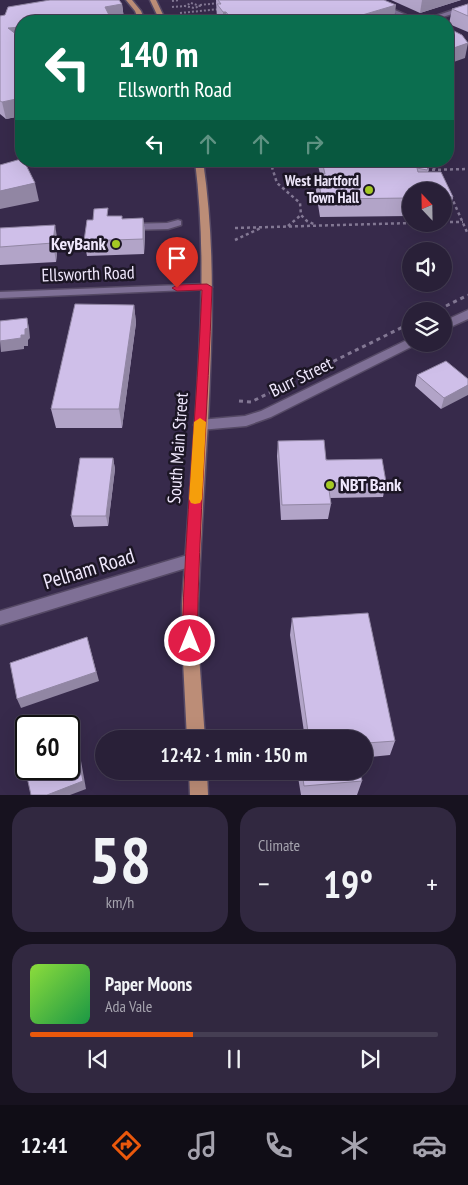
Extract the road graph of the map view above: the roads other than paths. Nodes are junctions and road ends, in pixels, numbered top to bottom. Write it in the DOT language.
graph roads {
  1 [pos="129,0"];
  2 [pos="153,0"];
  3 [pos="367,0"];
  4 [pos="468,7"];
  5 [pos="140,15"];
  6 [pos="160,15"];
  7 [pos="403,15"];
  8 [pos="443,15"];
  9 [pos="200,167"];
  10 [pos="178,223"];
  11 [pos="115,228"];
  12 [pos="207,287"];
  13 [pos="0,295"];
  14 [pos="468,314"];
  15 [pos="452,322"];
  16 [pos="402,346"];
  17 [pos="200,425"];
  18 [pos="191,560"];
  19 [pos="0,618"];
  20 [pos="195,730"];
  21 [pos="198,780"];
  22 [pos="199,795"];
  1 -- 5 [label="main road"];
  2 -- 6 [label="main road"];
  3 -- 7 [label="street"];
  4 -- 8 [label="street"];
  9 -- 12 [label="main road, South Main Street"];
  10 -- 11 [label="street"];
  12 -- 13 [label="street, Ellsworth Road"];
  12 -- 17 [label="main road, South Main Street"];
  14 -- 15 [label="street"];
  16 -- 17 [label="street, Burr Street"];
  17 -- 18 [label="main road, South Main Street"];
  18 -- 19 [label="street, Pelham Road"];
  18 -- 20 [label="main road, South Main Street"];
  21 -- 22 [label="main road"];
}
